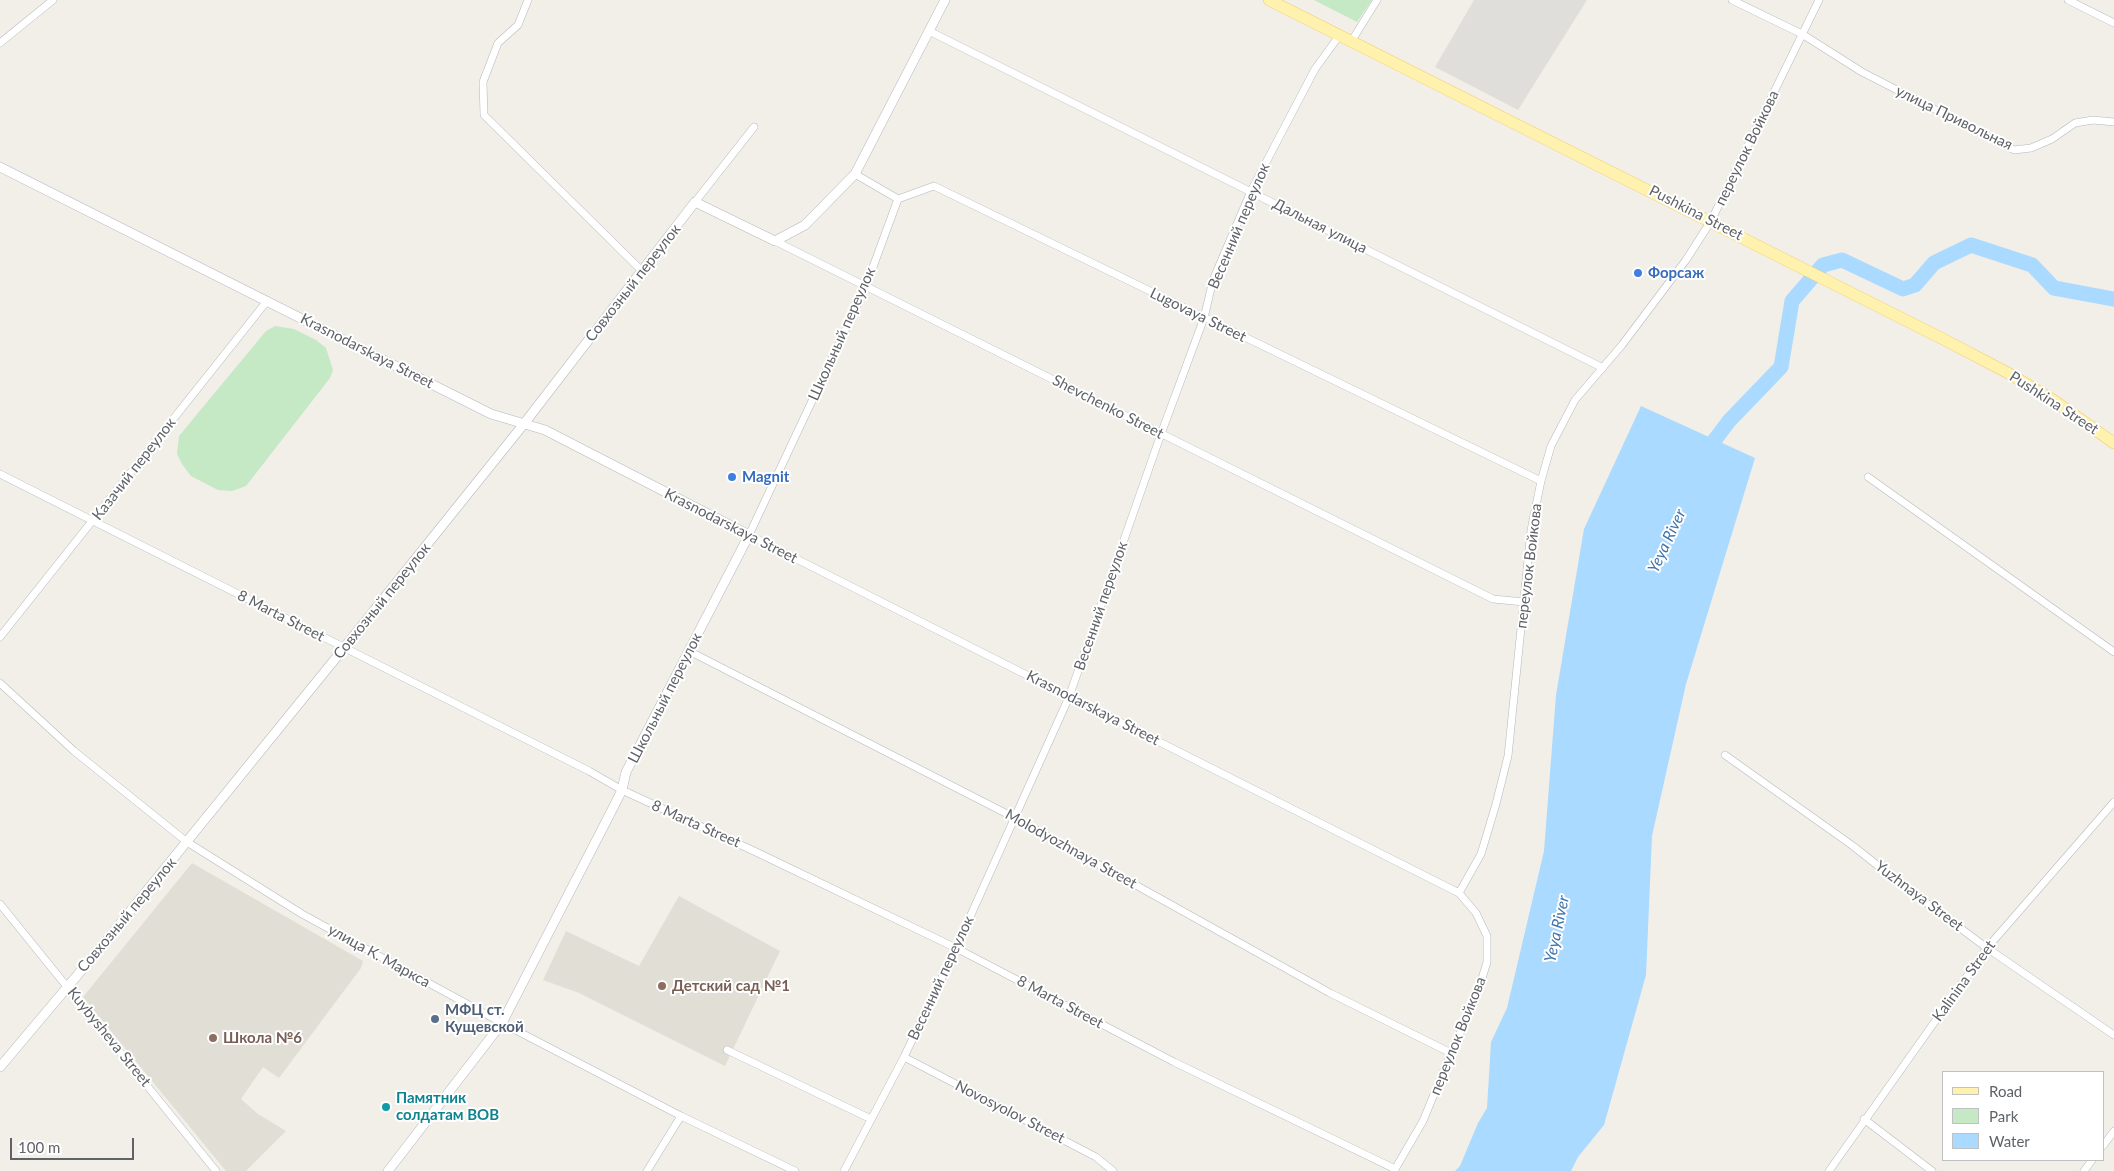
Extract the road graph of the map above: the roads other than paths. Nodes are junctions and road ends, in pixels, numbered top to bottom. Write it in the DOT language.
graph roads {
  1 [pos="53,0"];
  2 [pos="528,0"];
  3 [pos="945,0"];
  4 [pos="1269,0"];
  5 [pos="1377,0"];
  6 [pos="1732,0"];
  7 [pos="1819,0"];
  8 [pos="2068,0"];
  9 [pos="2114,23"];
  10 [pos="929,31"];
  11 [pos="1802,34"];
  12 [pos="1339,36"];
  13 [pos="1351,42"];
  14 [pos="0,43"];
  15 [pos="2114,122"];
  16 [pos="754,126"];
  17 [pos="0,167"];
  18 [pos="855,174"];
  19 [pos="1251,191"];
  20 [pos="898,199"];
  21 [pos="695,202"];
  22 [pos="1712,221"];
  23 [pos="775,241"];
  24 [pos="642,271"];
  25 [pos="866,286"];
  26 [pos="267,301"];
  27 [pos="1204,318"];
  28 [pos="1603,368"];
  29 [pos="523,425"];
  30 [pos="1161,434"];
  31 [pos="2114,443"];
  32 [pos="0,474"];
  33 [pos="1868,477"];
  34 [pos="1541,481"];
  35 [pos="93,521"];
  36 [pos="749,535"];
  37 [pos="1524,602"];
  38 [pos="0,636"];
  39 [pos="344,648"];
  40 [pos="689,651"];
  41 [pos="2114,652"];
  42 [pos="0,683"];
  43 [pos="1069,697"];
  44 [pos="1725,755"];
  45 [pos="622,790"];
  46 [pos="2114,802"];
  47 [pos="1015,818"];
  48 [pos="188,842"];
  49 [pos="1459,893"];
  50 [pos="0,904"];
  51 [pos="956,948"];
  52 [pos="1987,948"];
  53 [pos="68,986"];
  54 [pos="502,1023"];
  55 [pos="2114,1036"];
  56 [pos="727,1050"];
  57 [pos="1451,1053"];
  58 [pos="904,1057"];
  59 [pos="0,1067"];
  60 [pos="680,1116"];
  61 [pos="1864,1119"];
  62 [pos="871,1120"];
  63 [pos="2114,1130"];
  64 [pos="2104,1145"];
  65 [pos="1395,1170"];
  66 [pos="216,1171"];
  67 [pos="388,1171"];
  68 [pos="647,1171"];
  69 [pos="794,1171"];
  70 [pos="844,1171"];
  71 [pos="1112,1171"];
  72 [pos="1829,1171"];
  73 [pos="1932,1171"];
  1 -- 14 [label="street"];
  2 -- 24 [label="street"];
  3 -- 10 [label="street"];
  4 -- 12 [label="main road, Pushkina Street"];
  5 -- 13 [label="street"];
  6 -- 11 [label="street, улица Привольная"];
  7 -- 11 [label="street, переулок Войкова"];
  8 -- 9 [label="street"];
  10 -- 18 [label="street"];
  10 -- 19 [label="street, Дальная улица"];
  11 -- 15 [label="street, улица Привольная"];
  11 -- 22 [label="street, переулок Войкова"];
  12 -- 13 [label="main road, Pushkina Street"];
  12 -- 19 [label="street, Весенний переулок"];
  13 -- 22 [label="main road, Pushkina Street"];
  16 -- 21 [label="street, Совхозный переулок"];
  17 -- 26 [label="street, Krasnodarskaya Street"];
  18 -- 20 [label="street"];
  18 -- 23 [label="street"];
  19 -- 27 [label="street, Весенний переулок"];
  19 -- 28 [label="street, Дальная улица"];
  20 -- 25 [label="street, Школьный переулок"];
  20 -- 27 [label="street, Lugovaya Street"];
  21 -- 23 [label="street, Shevchenko Street"];
  21 -- 24 [label="street, Совхозный переулок"];
  22 -- 28 [label="street, переулок Войкова"];
  22 -- 31 [label="main road, Pushkina Street"];
  23 -- 25 [label="street, Shevchenko Street"];
  24 -- 29 [label="street, Совхозный переулок"];
  25 -- 30 [label="street, Shevchenko Street"];
  25 -- 36 [label="street, Школьный переулок"];
  26 -- 29 [label="street, Krasnodarskaya Street"];
  26 -- 35 [label="street, Казачий переулок"];
  27 -- 30 [label="street, Весенний переулок"];
  27 -- 34 [label="street, Lugovaya Street"];
  28 -- 34 [label="street, переулок Войкова"];
  29 -- 36 [label="street, Krasnodarskaya Street"];
  29 -- 39 [label="street, Совхозный переулок"];
  30 -- 37 [label="street, Shevchenko Street"];
  30 -- 43 [label="street, Весенний переулок"];
  32 -- 35 [label="street, 8 Marta Street"];
  33 -- 41 [label="street"];
  34 -- 37 [label="street, переулок Войкова"];
  35 -- 38 [label="street, Казачий переулок"];
  35 -- 39 [label="street, 8 Marta Street"];
  36 -- 40 [label="street, Школьный переулок"];
  36 -- 43 [label="street, Krasnodarskaya Street"];
  37 -- 49 [label="street, переулок Войкова"];
  39 -- 45 [label="street, 8 Marta Street"];
  39 -- 48 [label="street, Совхозный переулок"];
  40 -- 45 [label="street, Школьный переулок"];
  40 -- 47 [label="street, Molodyozhnaya Street"];
  42 -- 48 [label="street, улица К. Маркса"];
  43 -- 47 [label="street, Весенний переулок"];
  43 -- 49 [label="street, Krasnodarskaya Street"];
  44 -- 52 [label="street, Yuzhnaya Street"];
  45 -- 51 [label="street, 8 Marta Street"];
  45 -- 54 [label="street, Школьный переулок"];
  46 -- 52 [label="street, Kalinina Street"];
  47 -- 51 [label="street, Весенний переулок"];
  47 -- 57 [label="street, Molodyozhnaya Street"];
  48 -- 53 [label="street, Совхозный переулок"];
  48 -- 54 [label="street, улица К. Маркса"];
  49 -- 57 [label="street, переулок Войкова"];
  50 -- 53 [label="street, Kuybysheva Street"];
  51 -- 58 [label="street, Весенний переулок"];
  51 -- 65 [label="street, 8 Marta Street"];
  52 -- 55 [label="street, Yuzhnaya Street"];
  52 -- 61 [label="street, Kalinina Street"];
  53 -- 59 [label="street, Совхозный переулок"];
  53 -- 66 [label="street, Kuybysheva Street"];
  54 -- 60 [label="street, улица К. Маркса"];
  54 -- 67 [label="street, Школьный переулок"];
  56 -- 62 [label="street"];
  57 -- 65 [label="street, переулок Войкова"];
  58 -- 62 [label="street, Весенний переулок"];
  58 -- 71 [label="street, Novosyolov Street"];
  60 -- 68 [label="street"];
  60 -- 69 [label="street, улица К. Маркса"];
  61 -- 72 [label="street, Kalinina Street"];
  61 -- 73 [label="street"];
  62 -- 70 [label="street, Весенний переулок"];
  63 -- 64 [label="street"];
}
